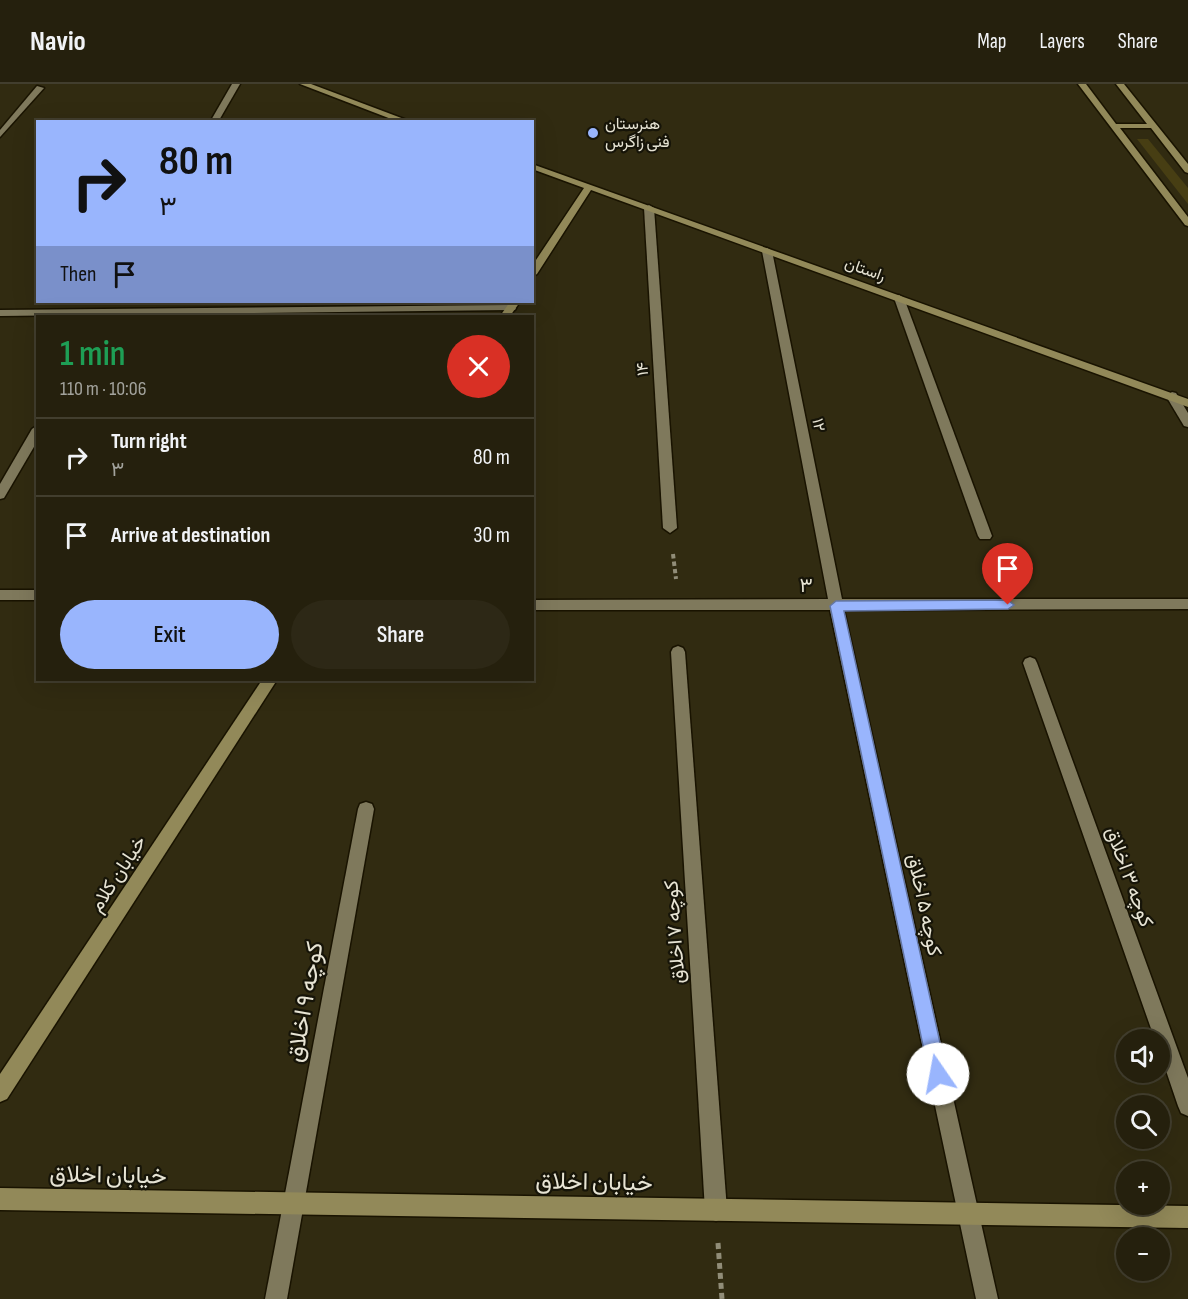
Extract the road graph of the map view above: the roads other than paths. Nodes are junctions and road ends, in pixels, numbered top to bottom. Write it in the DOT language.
graph roads {
  1 [pos="236,84"];
  2 [pos="308,84"];
  3 [pos="1082,84"];
  4 [pos="1120,84"];
  5 [pos="40,88"];
  6 [pos="215,120"];
  7 [pos="402,120"];
  8 [pos="1112,126"];
  9 [pos="1152,126"];
  10 [pos="0,135"];
  11 [pos="534,167"];
  12 [pos="1188,170"];
  13 [pos="589,186"];
  14 [pos="649,208"];
  15 [pos="1188,223"];
  16 [pos="767,251"];
  17 [pos="534,271"];
  18 [pos="899,298"];
  19 [pos="510,308"];
  20 [pos="0,313"];
  21 [pos="258,313"];
  22 [pos="103,314"];
  23 [pos="1172,396"];
  24 [pos="1188,403"];
  25 [pos="1188,423"];
  26 [pos="36,432"];
  27 [pos="0,495"];
  28 [pos="670,528"];
  29 [pos="985,536"];
  30 [pos="0,595"];
  31 [pos="36,596"];
  32 [pos="1188,604"];
  33 [pos="534,605"];
  34 [pos="836,606"];
  35 [pos="678,652"];
  36 [pos="1030,663"];
  37 [pos="269,681"];
  38 [pos="366,809"];
  39 [pos="0,1092"];
  40 [pos="1188,1106"];
  41 [pos="0,1198"];
  42 [pos="294,1203"];
  43 [pos="716,1210"];
  44 [pos="969,1214"];
  45 [pos="1188,1217"];
  46 [pos="276,1299"];
  47 [pos="987,1299"];
  1 -- 6 [label="street"];
  2 -- 7 [label="street"];
  3 -- 8 [label="street"];
  4 -- 9 [label="street"];
  5 -- 10 [label="street"];
  8 -- 9 [label="street"];
  8 -- 15 [label="street"];
  9 -- 12 [label="street"];
  11 -- 13 [label="street, راستان"];
  13 -- 14 [label="street, راستان"];
  13 -- 17 [label="street"];
  14 -- 16 [label="street, راستان"];
  14 -- 28 [label="street, ۱۴"];
  16 -- 18 [label="street, راستان"];
  16 -- 34 [label="street, ۱۲"];
  18 -- 23 [label="street, راستان"];
  18 -- 29 [label="street"];
  19 -- 21 [label="street"];
  20 -- 22 [label="street"];
  21 -- 22 [label="street"];
  23 -- 24 [label="street, راستان"];
  23 -- 25 [label="street"];
  26 -- 27 [label="street"];
  30 -- 31 [label="street"];
  32 -- 34 [label="street, ۳"];
  33 -- 34 [label="street, ۳"];
  34 -- 44 [label="street, کوچه ۵ اخلاق"];
  35 -- 43 [label="street, کوچه ۷ اخلاق"];
  36 -- 40 [label="street, کوچه ۳ اخلاق"];
  37 -- 39 [label="street, خیابان کلام"];
  38 -- 42 [label="street, کوچه ۹ اخلاق"];
  41 -- 42 [label="street, خیابان اخلاق"];
  42 -- 43 [label="street, خیابان اخلاق"];
  42 -- 46 [label="street, کوچه ۹ اخلاق"];
  43 -- 44 [label="street, خیابان اخلاق"];
  44 -- 45 [label="street, خیابان اخلاق"];
  44 -- 47 [label="street, کوچه ۵ اخلاق"];
}
